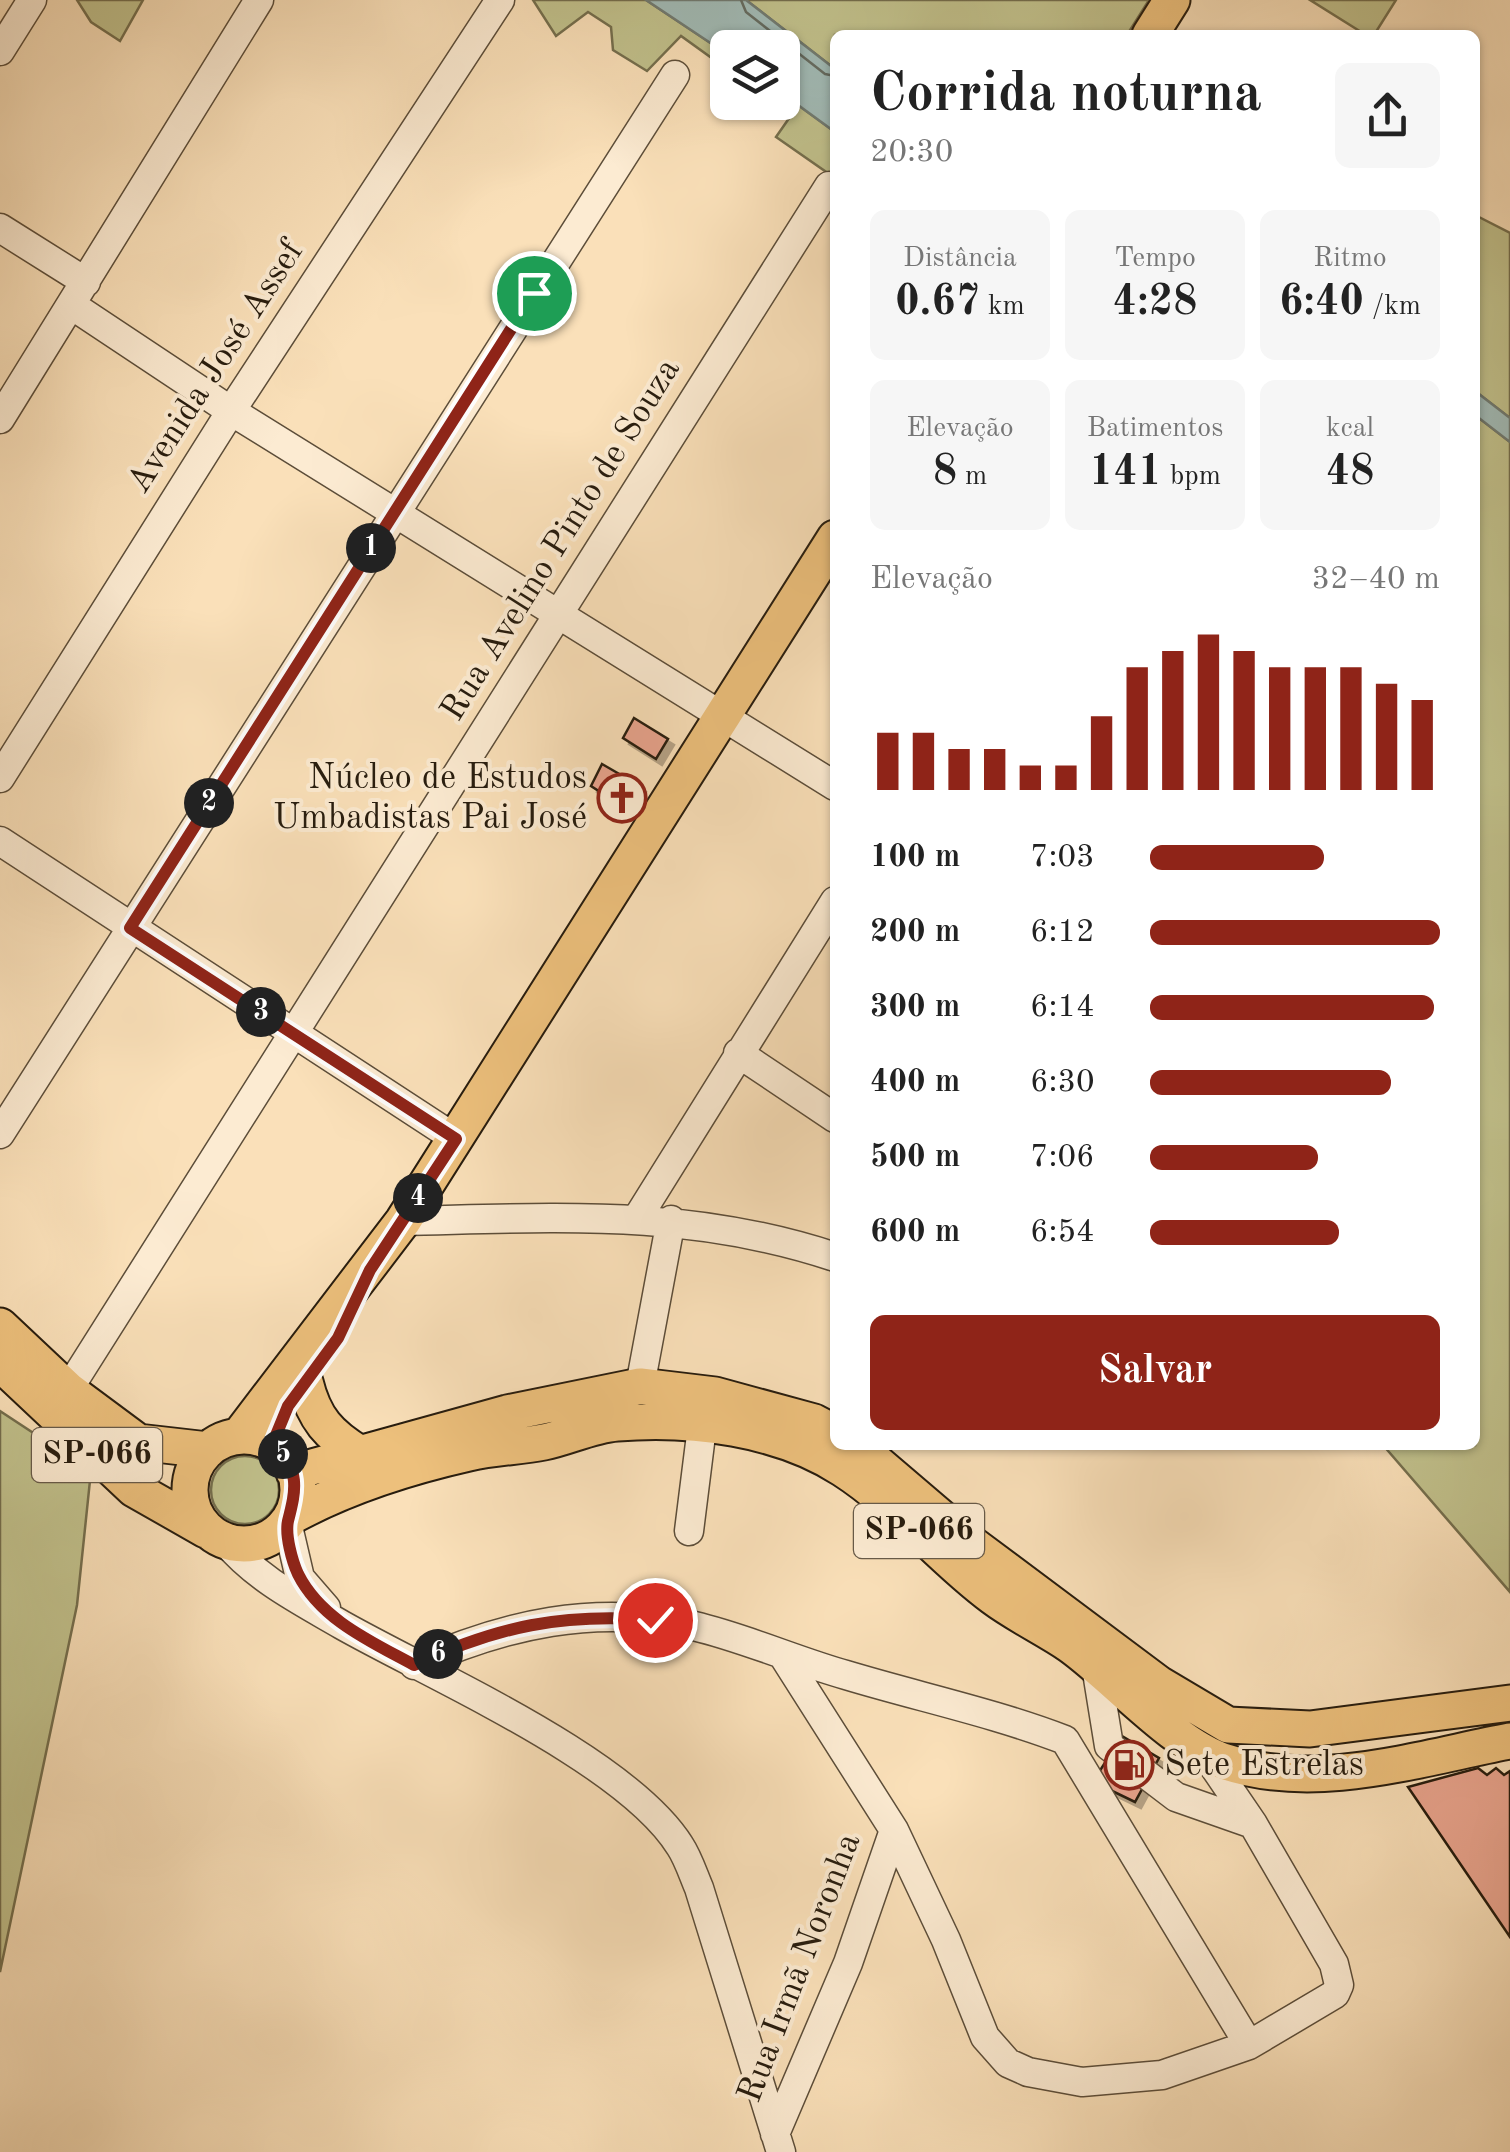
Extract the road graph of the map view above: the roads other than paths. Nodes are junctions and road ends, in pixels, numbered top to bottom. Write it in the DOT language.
graph roads {
  1 [pos="32,0"];
  2 [pos="258,0"];
  3 [pos="500,0"];
  4 [pos="1172,0"];
  5 [pos="1153,30"];
  6 [pos="0,50"];
  7 [pos="675,75"];
  8 [pos="829,186"];
  9 [pos="0,228"];
  10 [pos="79,294"];
  11 [pos="231,411"];
  12 [pos="0,419"];
  13 [pos="394,511"];
  14 [pos="830,546"];
  15 [pos="559,612"];
  16 [pos="725,715"];
  17 [pos="0,778"];
  18 [pos="830,783"];
  19 [pos="0,841"];
  20 [pos="830,910"];
  21 [pos="130,928"];
  22 [pos="293,1032"];
  23 [pos="738,1053"];
  24 [pos="830,1115"];
  25 [pos="0,1134"];
  26 [pos="456,1139"];
  27 [pos="638,1217"];
  28 [pos="403,1220"];
  29 [pos="671,1220"];
  30 [pos="830,1256"];
  31 [pos="370,1270"];
  32 [pos="0,1326"];
  33 [pos="0,1363"];
  34 [pos="305,1382"];
  35 [pos="640,1386"];
  36 [pos="68,1390"];
  37 [pos="702,1427"];
  38 [pos="830,1431"];
  39 [pos="862,1450"];
  40 [pos="254,1451"];
  41 [pos="360,1454"];
  42 [pos="290,1519"];
  43 [pos="688,1532"];
  44 [pos="216,1535"];
  45 [pos="344,1626"];
  46 [pos="784,1657"];
  47 [pos="414,1665"];
  48 [pos="1097,1672"];
  49 [pos="1510,1702"];
  50 [pos="1510,1741"];
  51 [pos="1204,1752"];
  52 [pos="1252,1824"];
  53 [pos="894,1830"];
  54 [pos="1248,2046"];
  55 [pos="778,2143"];
  1 -- 6 [label="street"];
  2 -- 10 [label="street"];
  3 -- 11 [label="street, Avenida José Assef"];
  4 -- 5 [label="main road"];
  7 -- 13 [label="street"];
  8 -- 15 [label="street, Rua Avelino Pinto de Souza"];
  9 -- 10 [label="street"];
  10 -- 11 [label="street"];
  10 -- 12 [label="street"];
  11 -- 13 [label="street"];
  11 -- 17 [label="street, Avenida José Assef"];
  13 -- 15 [label="street"];
  13 -- 21 [label="street"];
  14 -- 16 [label="main road"];
  15 -- 16 [label="street"];
  15 -- 22 [label="street, Rua Avelino Pinto de Souza"];
  16 -- 18 [label="street"];
  16 -- 26 [label="main road"];
  19 -- 21 [label="street"];
  20 -- 23 [label="street"];
  21 -- 22 [label="street"];
  21 -- 25 [label="street"];
  22 -- 26 [label="street"];
  22 -- 36 [label="street, Rua Avelino Pinto de Souza"];
  23 -- 24 [label="street"];
  23 -- 27 [label="street"];
  26 -- 28 [label="main road"];
  27 -- 28 [label="street"];
  27 -- 29 [label="street"];
  28 -- 31 [label="main road"];
  29 -- 30 [label="street"];
  29 -- 35 [label="street"];
  31 -- 34 [label="main road"];
  31 -- 40 [label="main road"];
  32 -- 36 [label="main road, SP-066"];
  33 -- 44 [label="main road, SP-066"];
  34 -- 40 [label="main road"];
  34 -- 41 [label="main road"];
  35 -- 38 [label="main road, SP-066"];
  35 -- 41 [label="main road, SP-066"];
  36 -- 40 [label="main road, SP-066"];
  37 -- 42 [label="main road, SP-066"];
  37 -- 43 [label="street"];
  37 -- 48 [label="main road, SP-066"];
  39 -- 49 [label="main road, SP-066"];
  40 -- 41 [label="main road, SP-066"];
  40 -- 42 [label="main road"];
  40 -- 44 [label="main road"];
  42 -- 44 [label="main road"];
  42 -- 45 [label="street"];
  44 -- 45 [label="street"];
  45 -- 47 [label="street"];
  46 -- 47 [label="street"];
  46 -- 53 [label="street"];
  46 -- 54 [label="street"];
  47 -- 55 [label="street"];
  48 -- 51 [label="main road, SP-066"];
  48 -- 52 [label="street"];
  50 -- 51 [label="main road, SP-066"];
  51 -- 52 [label="street"];
  52 -- 54 [label="street"];
  53 -- 54 [label="street"];
  53 -- 55 [label="street, Rua Irmã Noronha"];
}
